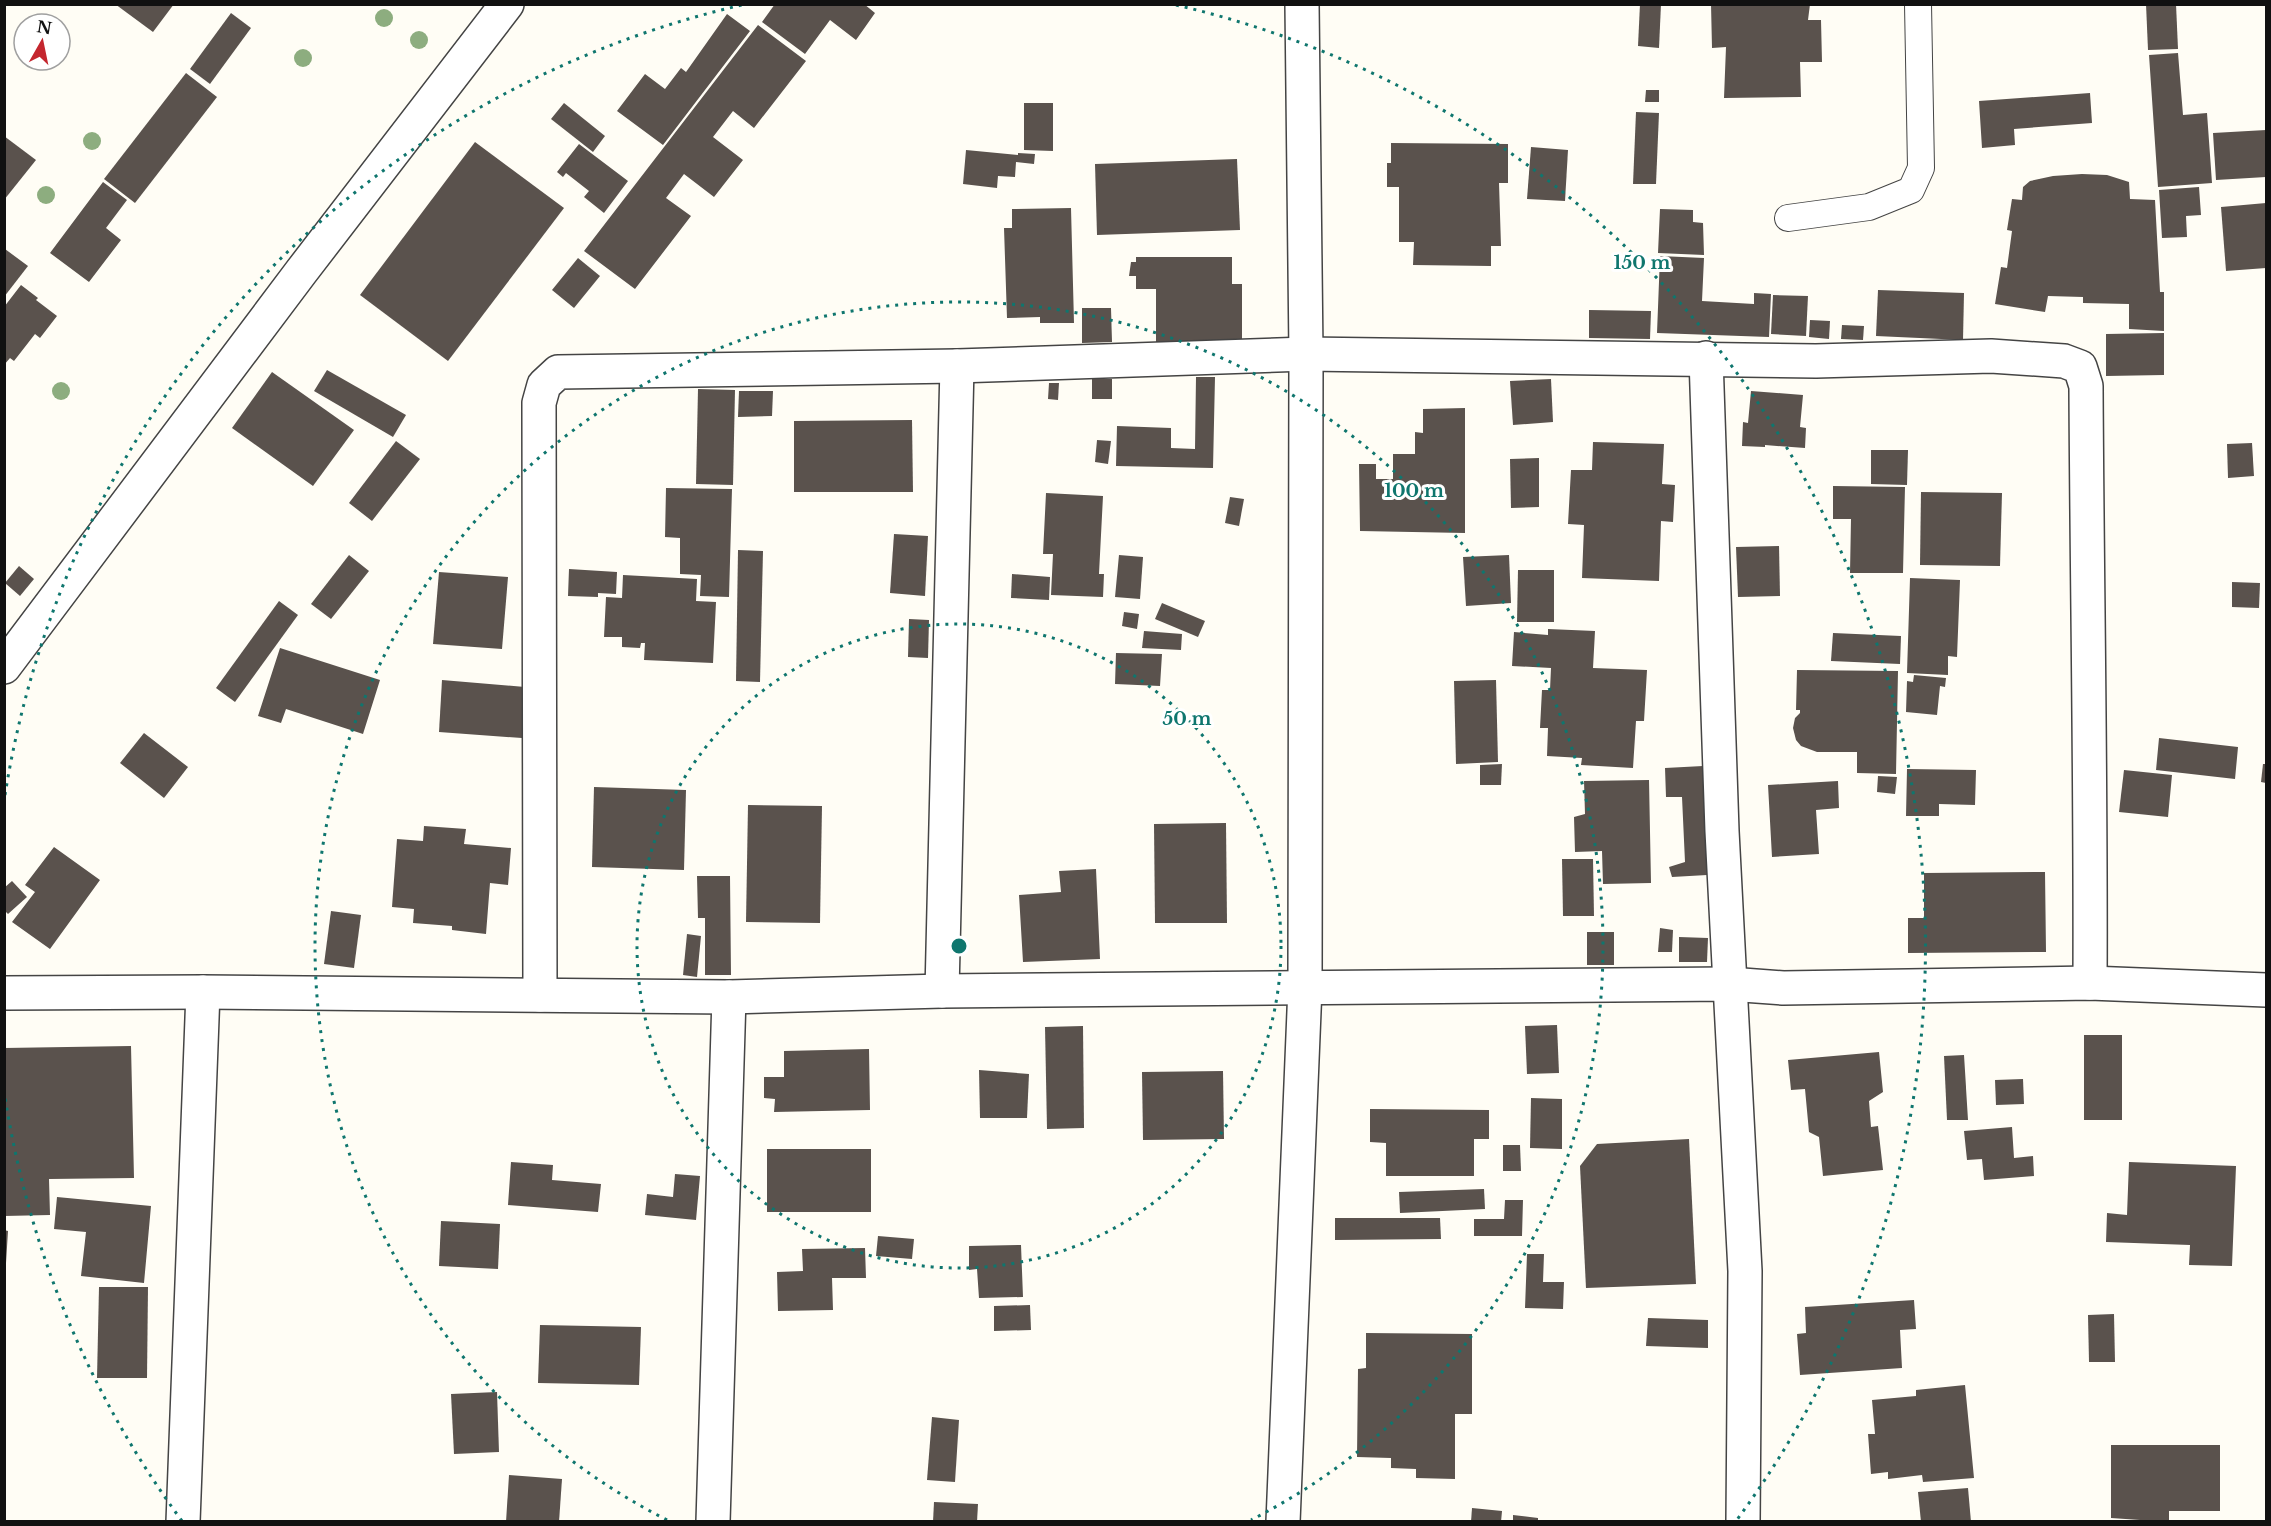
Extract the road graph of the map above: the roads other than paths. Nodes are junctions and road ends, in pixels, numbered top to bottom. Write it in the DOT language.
graph roads {
  1 [pos="507,4"];
  2 [pos="1302,4"];
  3 [pos="1918,4"];
  4 [pos="1788,218"];
  5 [pos="1306,354"];
  6 [pos="1706,358"];
  7 [pos="957,366"];
  8 [pos="4,667"];
  9 [pos="2090,983"];
  10 [pos="1729,984"];
  11 [pos="1305,987"];
  12 [pos="2266,990"];
  13 [pos="942,991"];
  14 [pos="203,992"];
  15 [pos="4,993"];
  16 [pos="540,995"];
  17 [pos="729,998"];
  18 [pos="183,1521"];
  19 [pos="714,1521"];
  20 [pos="1283,1521"];
  21 [pos="1743,1521"];
  1 -- 8 [label="street"];
  2 -- 5 [label="street"];
  3 -- 4 [label="lane"];
  5 -- 6 [label="street"];
  5 -- 7 [label="street"];
  5 -- 11 [label="street"];
  6 -- 9 [label="street"];
  6 -- 10 [label="street"];
  7 -- 13 [label="street"];
  7 -- 16 [label="street"];
  9 -- 10 [label="street"];
  9 -- 12 [label="street"];
  10 -- 11 [label="street"];
  10 -- 21 [label="street"];
  11 -- 13 [label="street"];
  11 -- 20 [label="street"];
  13 -- 17 [label="street"];
  14 -- 15 [label="street"];
  14 -- 16 [label="street"];
  14 -- 18 [label="street"];
  16 -- 17 [label="street"];
  17 -- 19 [label="street"];
}
